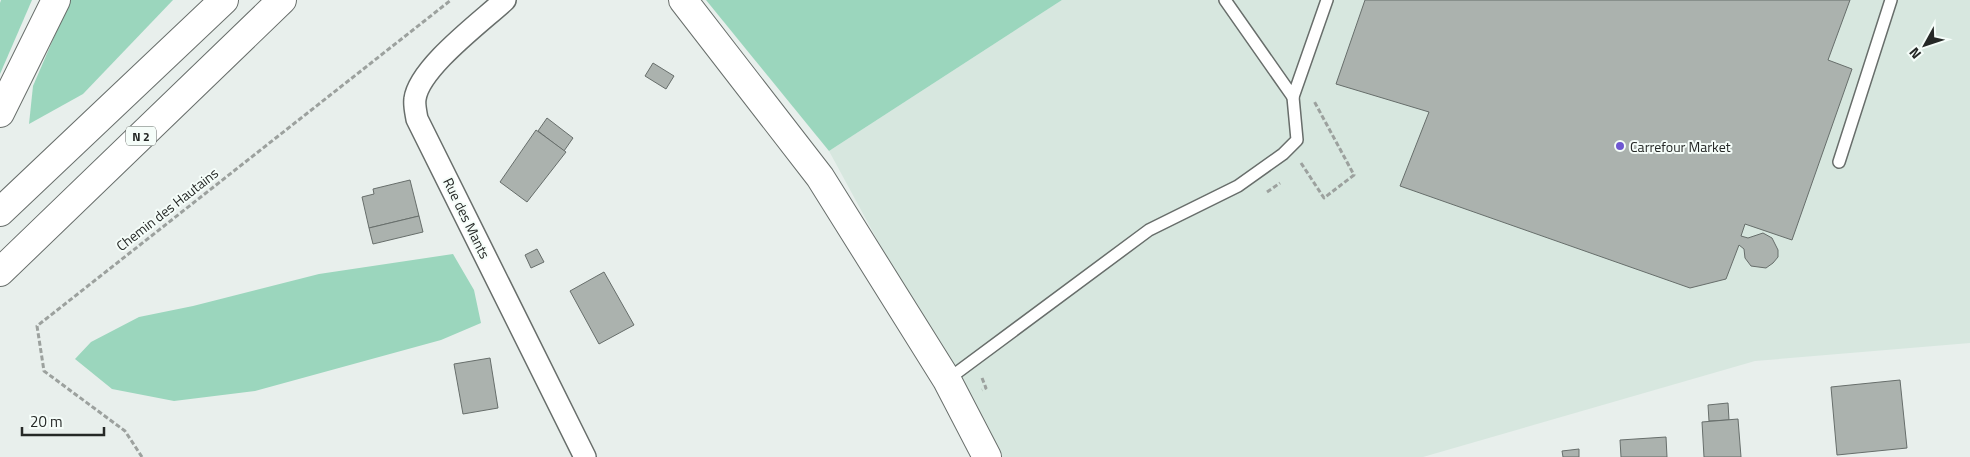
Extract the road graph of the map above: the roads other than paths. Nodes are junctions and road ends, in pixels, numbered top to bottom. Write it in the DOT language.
graph roads {
  1 [pos="56,0"];
  2 [pos="224,0"];
  3 [pos="282,0"];
  4 [pos="505,0"];
  5 [pos="683,0"];
  6 [pos="1225,0"];
  7 [pos="1327,0"];
  8 [pos="1891,0"];
  9 [pos="1293,97"];
  10 [pos="0,113"];
  11 [pos="1839,162"];
  12 [pos="0,212"];
  13 [pos="0,272"];
  14 [pos="948,380"];
  15 [pos="585,457"];
  16 [pos="987,457"];
  1 -- 10 [label="main road"];
  2 -- 12 [label="main road"];
  3 -- 13 [label="main road, N 2"];
  4 -- 15 [label="street, Rue des Mants"];
  5 -- 14 [label="main road"];
  6 -- 9 [label="lane"];
  7 -- 9 [label="lane"];
  8 -- 11 [label="lane"];
  9 -- 14 [label="lane"];
  14 -- 16 [label="main road"];
}
